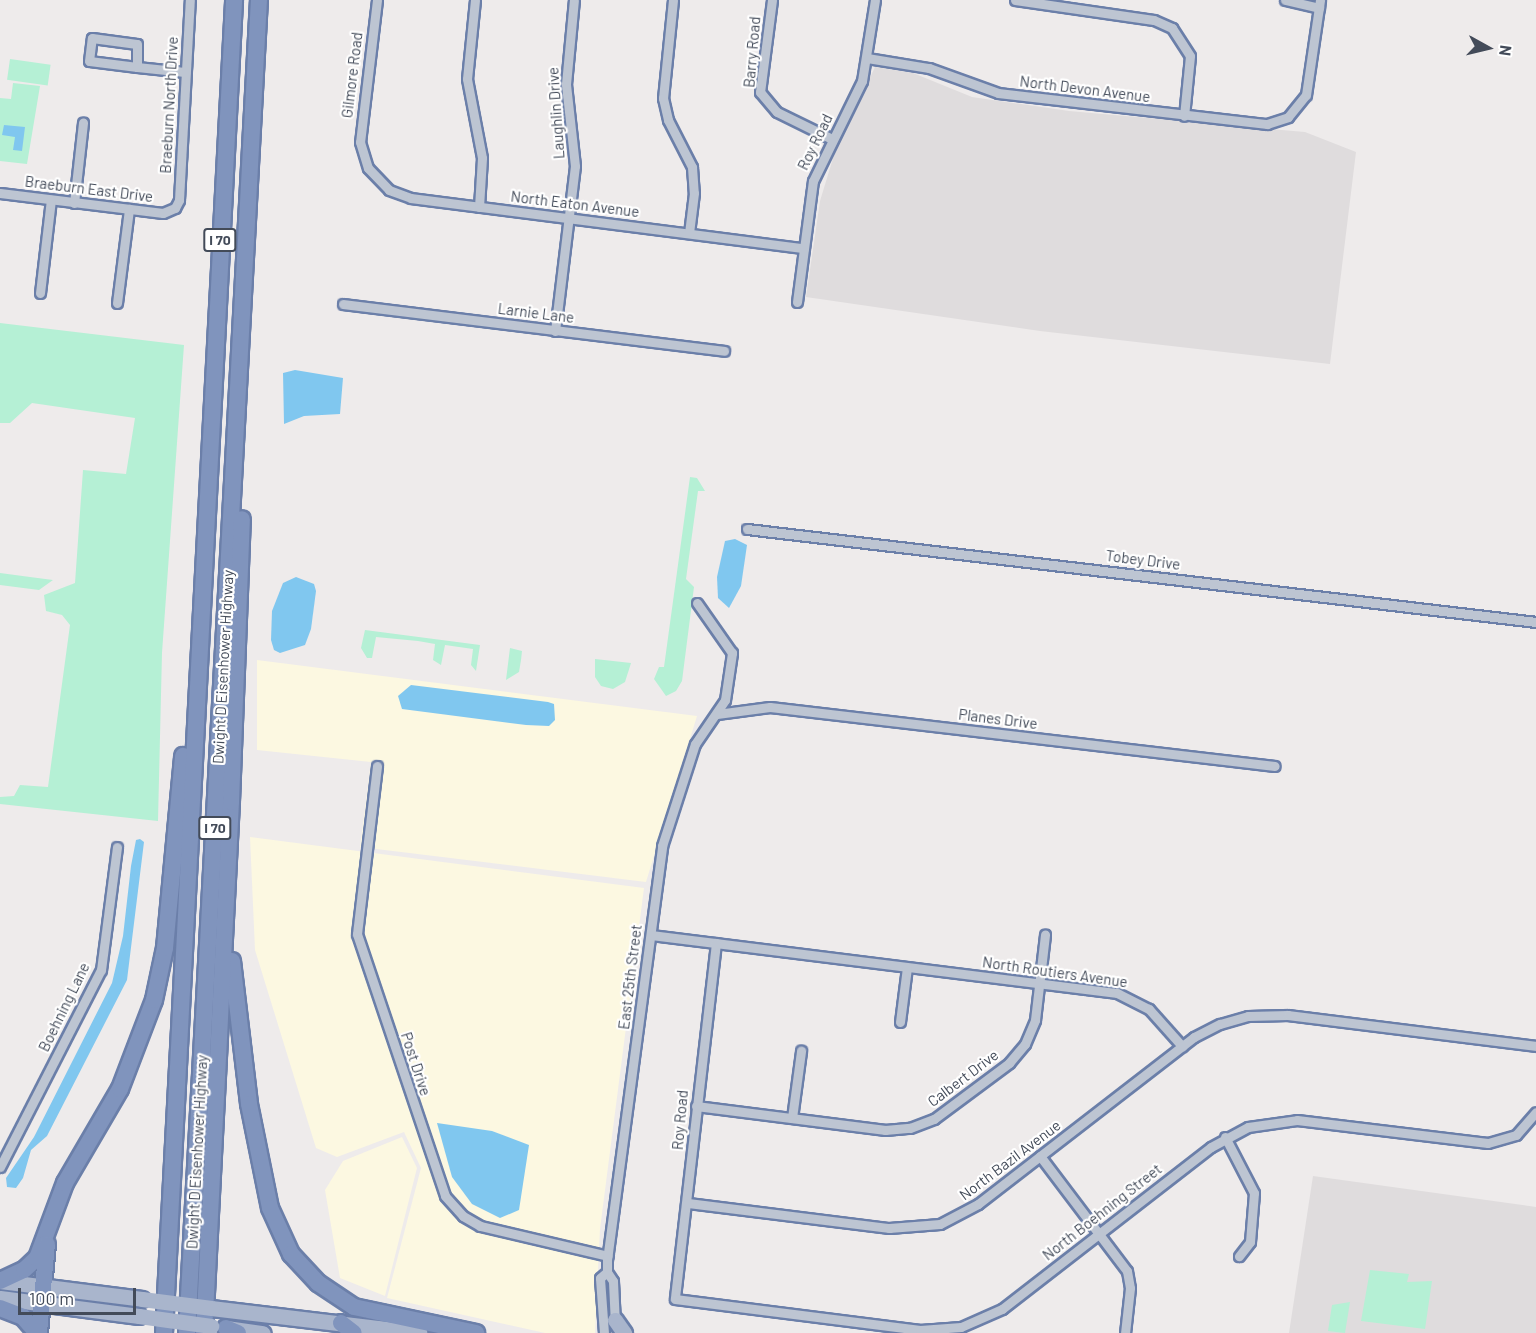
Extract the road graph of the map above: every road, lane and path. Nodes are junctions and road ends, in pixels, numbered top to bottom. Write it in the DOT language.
graph roads {
  1 [pos="190,0"];
  2 [pos="234,0"];
  3 [pos="259,0"];
  4 [pos="376,0"];
  5 [pos="476,0"];
  6 [pos="574,0"];
  7 [pos="673,0"];
  8 [pos="772,0"];
  9 [pos="875,0"];
  10 [pos="1015,0"];
  11 [pos="1285,0"];
  12 [pos="1319,4"];
  13 [pos="867,58"];
  14 [pos="137,67"];
  15 [pos="185,72"];
  16 [pos="1185,116"];
  17 [pos="83,123"];
  18 [pos="832,139"];
  19 [pos="363,154"];
  20 [pos="0,194"];
  21 [pos="51,200"];
  22 [pos="74,203"];
  23 [pos="479,207"];
  24 [pos="129,209"];
  25 [pos="174,209"];
  26 [pos="568,218"];
  27 [pos="689,233"];
  28 [pos="804,248"];
  29 [pos="40,293"];
  30 [pos="797,302"];
  31 [pos="117,303"];
  32 [pos="344,304"];
  33 [pos="242,323"];
  34 [pos="555,331"];
  35 [pos="724,351"];
  36 [pos="206,480"];
  37 [pos="747,528"];
  38 [pos="697,603"];
  39 [pos="1536,622"];
  40 [pos="717,714"];
  41 [pos="377,766"];
  42 [pos="1275,766"];
  43 [pos="231,802"];
  44 [pos="117,847"];
  45 [pos="651,935"];
  46 [pos="1045,935"];
  47 [pos="716,944"];
  48 [pos="907,967"];
  49 [pos="1040,983"];
  50 [pos="900,1022"];
  51 [pos="1182,1046"];
  52 [pos="1536,1046"];
  53 [pos="801,1051"];
  54 [pos="696,1106"];
  55 [pos="1536,1112"];
  56 [pos="792,1118"];
  57 [pos="1224,1137"];
  58 [pos="1041,1156"];
  59 [pos="0,1167"];
  60 [pos="688,1203"];
  61 [pos="50,1222"];
  62 [pos="1100,1233"];
  63 [pos="608,1256"];
  64 [pos="1239,1256"];
  65 [pos="607,1272"];
  66 [pos="0,1281"];
  67 [pos="43,1295"];
  68 [pos="0,1298"];
  69 [pos="675,1299"];
  70 [pos="0,1308"];
  71 [pos="347,1328"];
  72 [pos="618,1329"];
  73 [pos="220,1330"];
  74 [pos="38,1333"];
  75 [pos="164,1333"];
  76 [pos="187,1333"];
  77 [pos="263,1333"];
  78 [pos="420,1333"];
  79 [pos="476,1333"];
  80 [pos="604,1333"];
  81 [pos="1125,1333"];
  1 -- 15 [label="street, Braeburn North Drive"];
  2 -- 36 [label="highway, Dwight D Eisenhower Highway / I 70"];
  3 -- 33 [label="highway, Dwight D Eisenhower Highway / I 70"];
  4 -- 19 [label="street, Gilmore Road"];
  5 -- 23 [label="street"];
  6 -- 26 [label="street, Laughlin Drive"];
  7 -- 27 [label="street"];
  8 -- 18 [label="street, Barry Road"];
  9 -- 13 [label="street, Roy Road"];
  10 -- 16 [label="street"];
  11 -- 12 [label="street"];
  12 -- 16 [label="street, North Devon Avenue"];
  13 -- 16 [label="street, North Devon Avenue"];
  13 -- 18 [label="street, Roy Road"];
  14 -- 14 [label="street"];
  14 -- 15 [label="street"];
  15 -- 25 [label="street, Braeburn North Drive"];
  17 -- 22 [label="street"];
  18 -- 28 [label="street, Roy Road"];
  19 -- 23 [label="street, North Eaton Avenue"];
  20 -- 21 [label="street, Braeburn East Drive"];
  21 -- 22 [label="street, Braeburn East Drive"];
  21 -- 29 [label="street"];
  22 -- 24 [label="street, Braeburn East Drive"];
  23 -- 26 [label="street, North Eaton Avenue"];
  24 -- 25 [label="street, Braeburn East Drive"];
  24 -- 31 [label="street"];
  26 -- 27 [label="street, North Eaton Avenue"];
  26 -- 34 [label="street, Laughlin Drive"];
  27 -- 28 [label="street, North Eaton Avenue"];
  28 -- 30 [label="street, Roy Road"];
  32 -- 34 [label="street, Larnie Lane"];
  33 -- 43 [label="highway"];
  33 -- 76 [label="highway, Dwight D Eisenhower Highway / I 70"];
  34 -- 35 [label="street, Larnie Lane"];
  36 -- 61 [label="highway"];
  36 -- 75 [label="highway, Dwight D Eisenhower Highway / I 70"];
  37 -- 39 [label="street, Tobey Drive"];
  38 -- 40 [label="street, East 25th Street"];
  40 -- 42 [label="street, Planes Drive"];
  40 -- 45 [label="street, East 25th Street"];
  41 -- 63 [label="street, Post Drive"];
  43 -- 73 [label="highway"];
  43 -- 79 [label="highway"];
  44 -- 59 [label="street, Boehning Lane"];
  45 -- 47 [label="street, North Routiers Avenue"];
  45 -- 63 [label="street, East 25th Street"];
  46 -- 49 [label="street, Calbert Drive"];
  47 -- 48 [label="street, North Routiers Avenue"];
  47 -- 54 [label="street, Roy Road"];
  48 -- 49 [label="street, North Routiers Avenue"];
  48 -- 50 [label="street"];
  49 -- 51 [label="street, North Routiers Avenue"];
  49 -- 56 [label="street, Calbert Drive"];
  51 -- 52 [label="street"];
  51 -- 58 [label="street, North Bazil Avenue"];
  53 -- 56 [label="street"];
  54 -- 56 [label="street, Calbert Drive"];
  54 -- 60 [label="street, Roy Road"];
  55 -- 57 [label="street, North Boehning Street"];
  57 -- 62 [label="street, North Boehning Street"];
  57 -- 64 [label="street"];
  58 -- 60 [label="street, North Bazil Avenue"];
  58 -- 62 [label="street"];
  60 -- 69 [label="street, Roy Road"];
  61 -- 66 [label="highway"];
  61 -- 67 [label="highway"];
  62 -- 69 [label="street, North Boehning Street"];
  62 -- 81 [label="street"];
  63 -- 65 [label="street, East 25th Street"];
  65 -- 72 [label="street, East 25th Street"];
  65 -- 80 [label="street, East 25th Street"];
  66 -- 67 [label="main road"];
  67 -- 68 [label="main road"];
  67 -- 71 [label="main road, bridge"];
  67 -- 73 [label="main road, bridge"];
  67 -- 74 [label="highway"];
  70 -- 74 [label="highway"];
  71 -- 78 [label="main road"];
  73 -- 77 [label="main road"];
}
